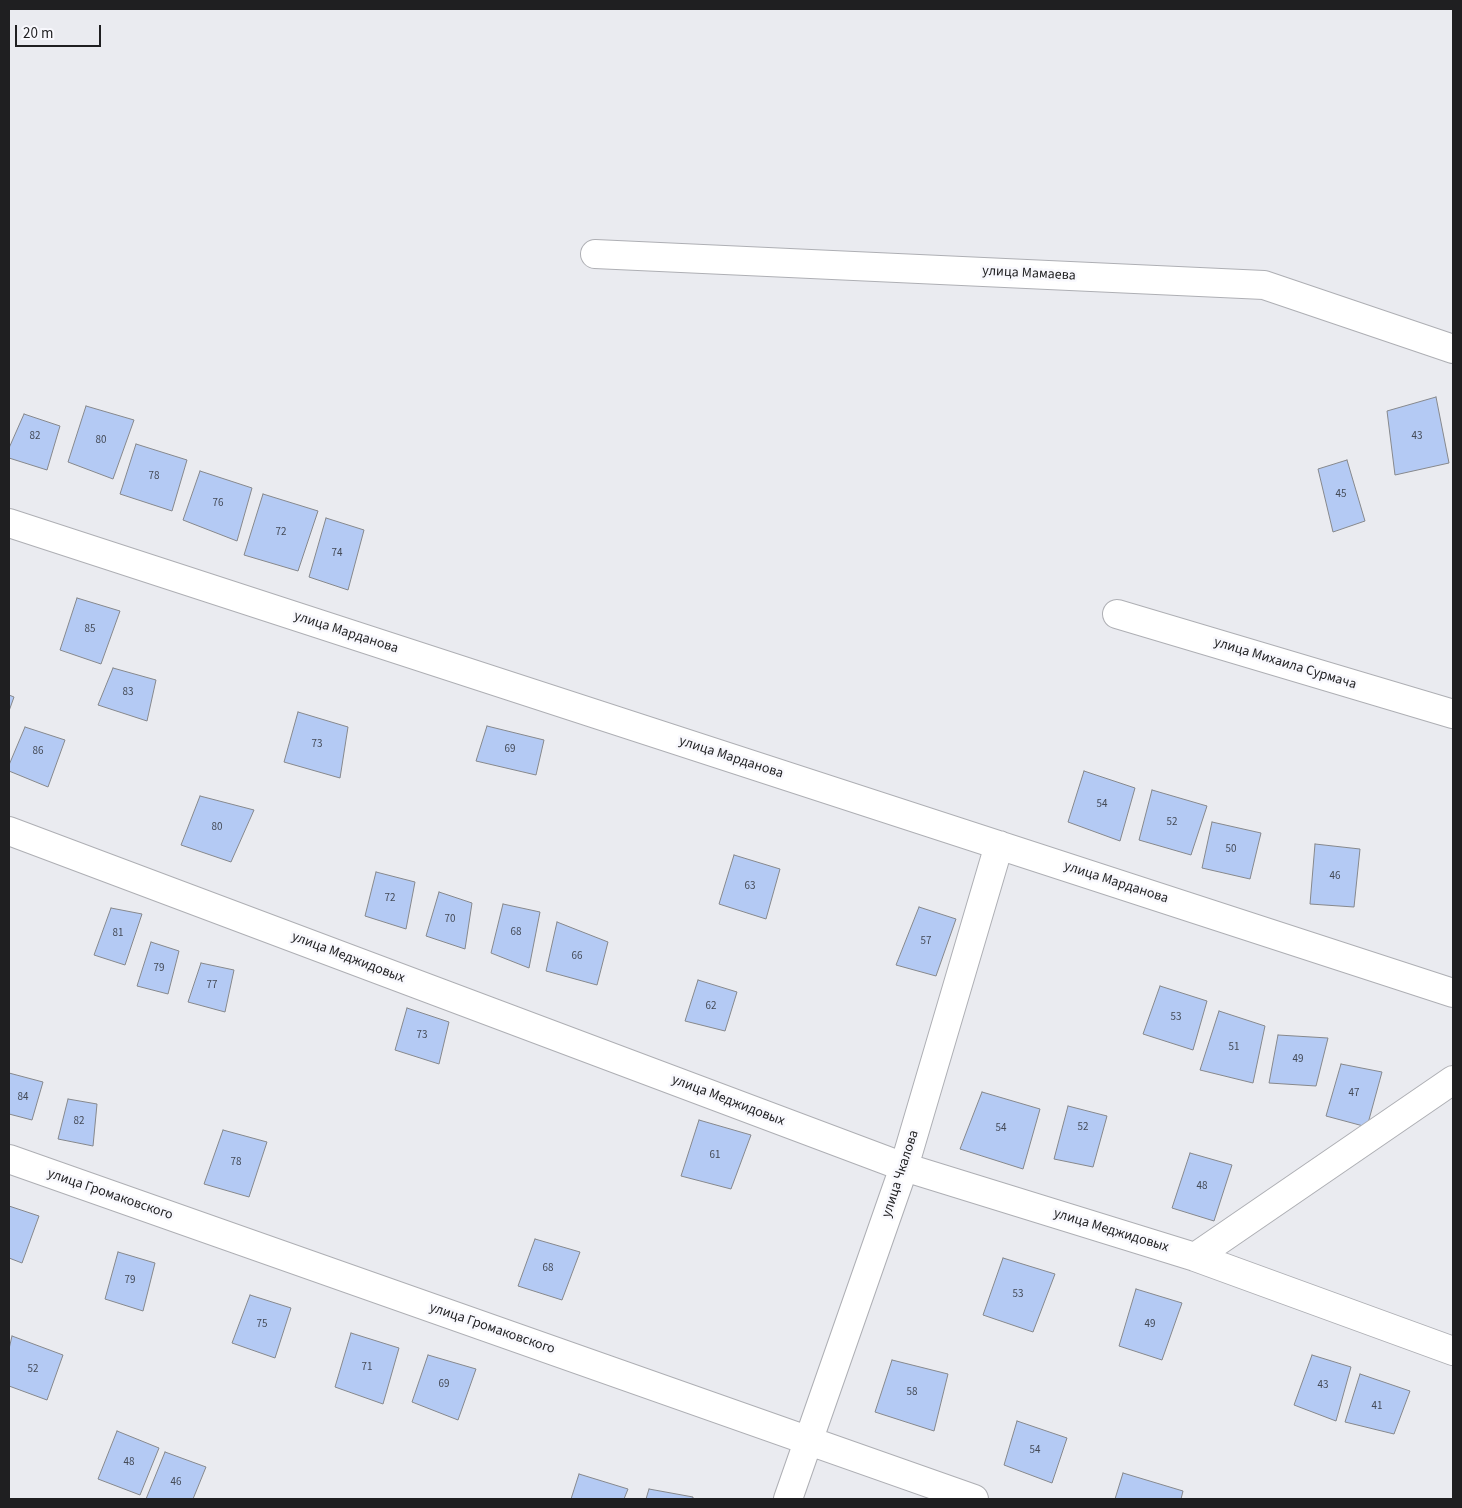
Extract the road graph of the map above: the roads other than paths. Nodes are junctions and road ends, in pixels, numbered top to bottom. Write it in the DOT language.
graph roads {
  1 [pos="595,254"];
  2 [pos="1453,348"];
  3 [pos="9,523"];
  4 [pos="1117,614"];
  5 [pos="1453,714"];
  6 [pos="9,831"];
  7 [pos="999,845"];
  8 [pos="1453,993"];
  9 [pos="1453,1080"];
  10 [pos="9,1159"];
  11 [pos="904,1167"];
  12 [pos="1195,1257"];
  13 [pos="1453,1351"];
  14 [pos="809,1440"];
  15 [pos="788,1499"];
  16 [pos="974,1499"];
  1 -- 2 [label="street, улица Мамаева"];
  3 -- 7 [label="street, улица Марданова"];
  4 -- 5 [label="street, улица Михаила Сурмача"];
  6 -- 11 [label="street, улица Меджидовых"];
  7 -- 8 [label="street, улица Марданова"];
  7 -- 11 [label="street, улица Чкалова"];
  9 -- 12 [label="street"];
  10 -- 14 [label="street, улица Громаковского"];
  11 -- 12 [label="street, улица Меджидовых"];
  11 -- 14 [label="street, улица Чкалова"];
  12 -- 13 [label="street, улица Меджидовых"];
  14 -- 15 [label="street, улица Чкалова"];
  14 -- 16 [label="street, улица Громаковского"];
}
